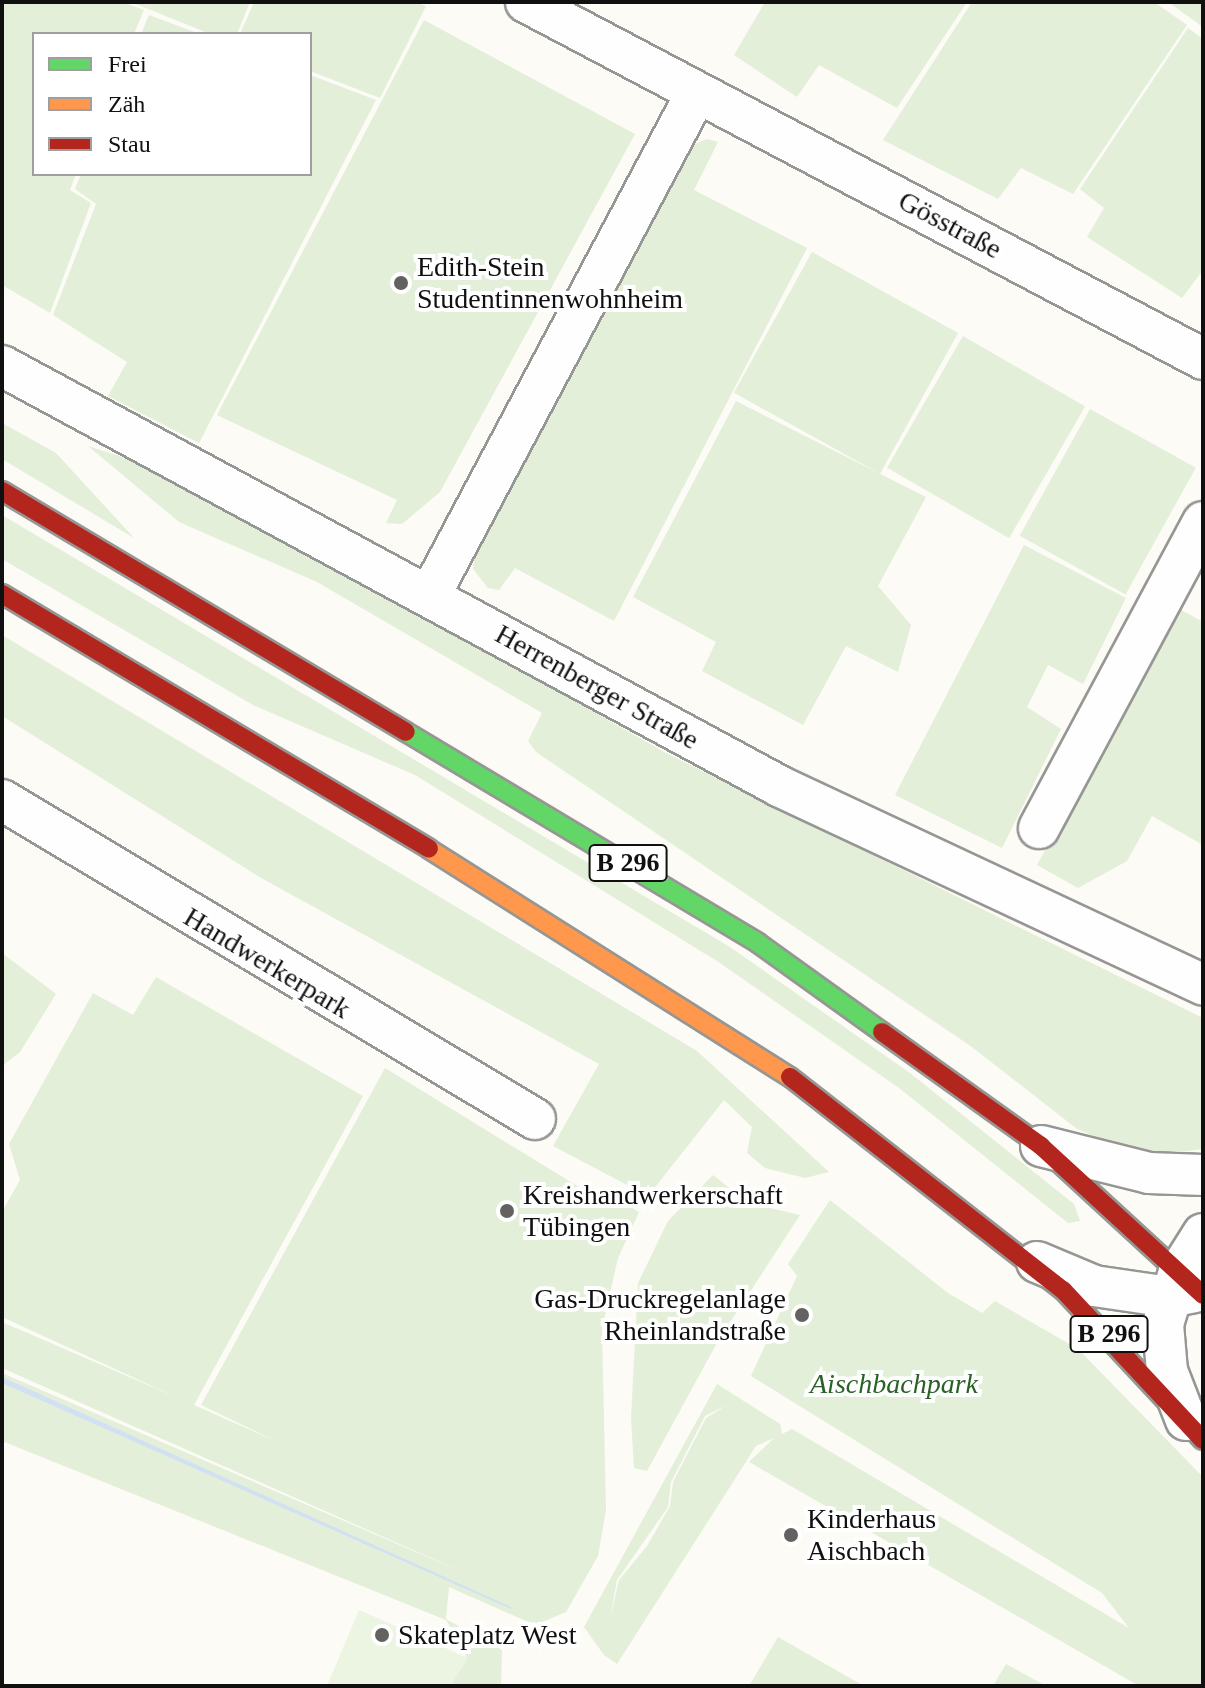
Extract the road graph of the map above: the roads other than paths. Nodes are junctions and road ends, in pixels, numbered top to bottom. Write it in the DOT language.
graph roads {
  1 [pos="526,2"];
  2 [pos="697,92"];
  3 [pos="1203,359"];
  4 [pos="2,366"];
  5 [pos="2,491"];
  6 [pos="1203,522"];
  7 [pos="431,593"];
  8 [pos="2,594"];
  9 [pos="2,800"];
  10 [pos="1039,828"];
  11 [pos="1203,985"];
  12 [pos="535,1119"];
  13 [pos="1041,1146"];
  14 [pos="1203,1175"];
  15 [pos="1203,1234"];
  16 [pos="1023,1256"];
  17 [pos="1191,1289"];
  18 [pos="1195,1430"];
  1 -- 2 [label="street, Gösstraße"];
  2 -- 3 [label="street, Gösstraße"];
  2 -- 7 [label="street"];
  4 -- 7 [label="street, Herrenberger Straße"];
  5 -- 13 [label="main road, B 296"];
  6 -- 10 [label="street"];
  7 -- 11 [label="street, Herrenberger Straße"];
  8 -- 16 [label="main road, B 296"];
  9 -- 12 [label="street, Handwerkerpark"];
  13 -- 14 [label="street"];
  13 -- 17 [label="main road, B 296"];
  15 -- 17 [label="street"];
  16 -- 17 [label="street"];
  16 -- 18 [label="main road, B 296"];
  17 -- 18 [label="street"];
}
